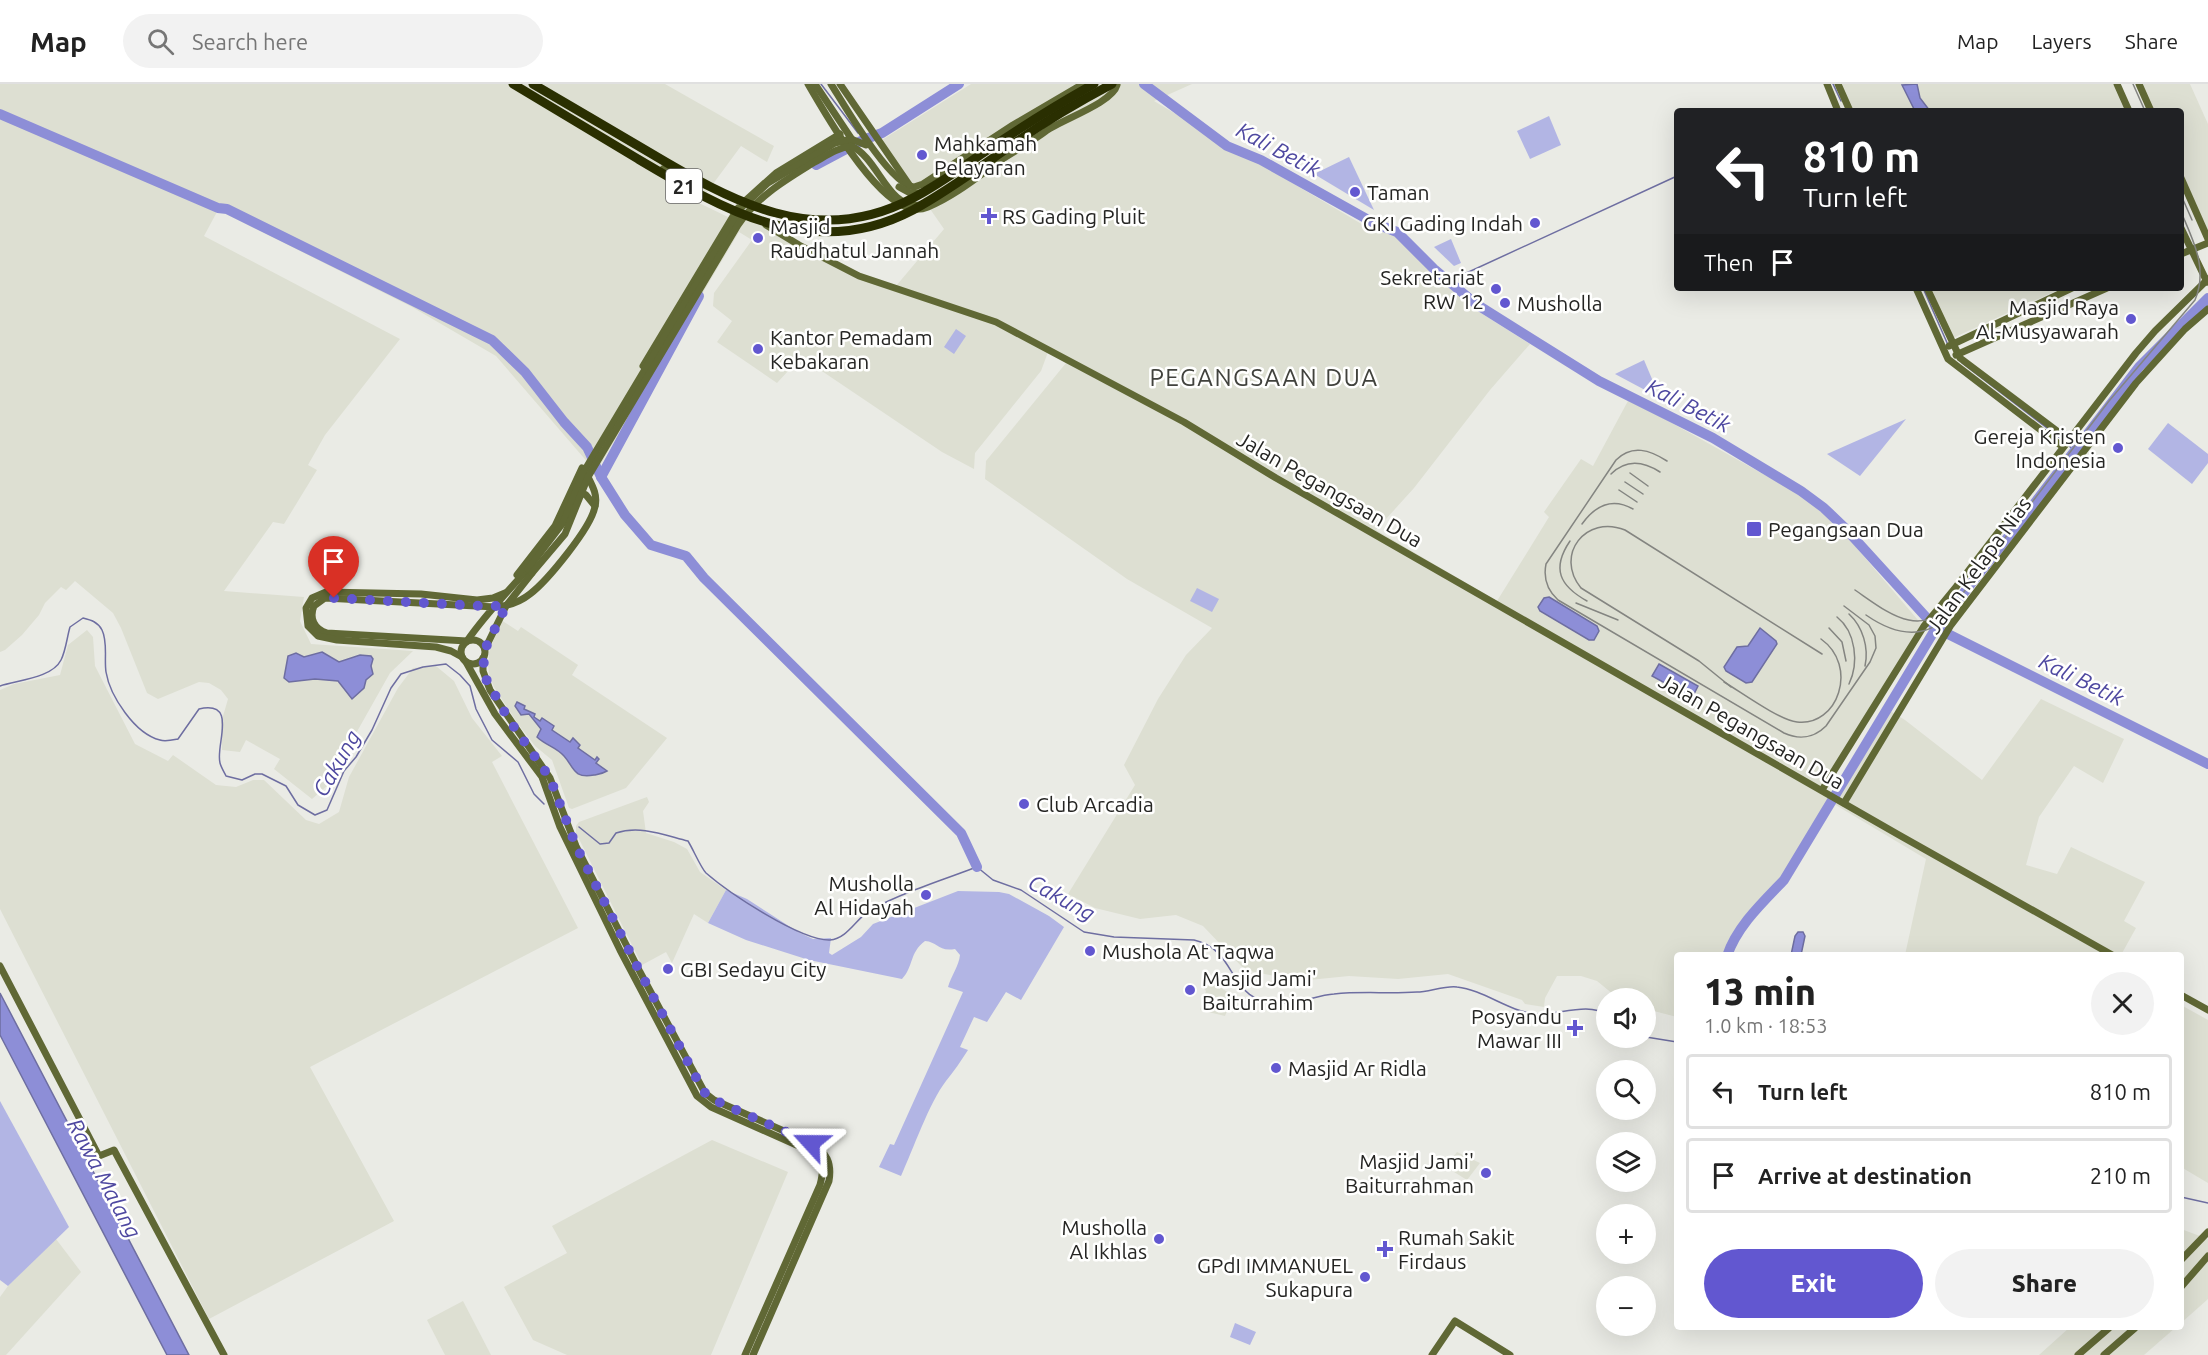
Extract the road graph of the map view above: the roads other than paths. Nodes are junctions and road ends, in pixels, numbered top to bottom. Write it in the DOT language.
graph roads {
  1 [pos="514,84"];
  2 [pos="533,84"];
  3 [pos="808,84"];
  4 [pos="815,84"];
  5 [pos="831,84"];
  6 [pos="840,84"];
  7 [pos="1083,84"];
  8 [pos="1095,84"];
  9 [pos="1118,84"];
  10 [pos="1827,84"];
  11 [pos="1838,84"];
  12 [pos="2117,84"];
  13 [pos="2139,84"];
  14 [pos="1111,87"];
  15 [pos="1837,108"];
  16 [pos="1849,108"];
  17 [pos="2127,108"];
  18 [pos="2150,108"];
  19 [pos="842,134"];
  20 [pos="956,162"];
  21 [pos="970,183"];
  22 [pos="2184,185"];
  23 [pos="910,187"];
  24 [pos="889,196"];
  25 [pos="902,206"];
  26 [pos="736,210"];
  27 [pos="2184,235"];
  28 [pos="2208,241"];
  29 [pos="2191,249"];
  30 [pos="2184,252"];
  31 [pos="2207,281"];
  32 [pos="1918,291"];
  33 [pos="1928,291"];
  34 [pos="2065,291"];
  35 [pos="2100,291"];
  36 [pos="2044,300"];
  37 [pos="2034,305"];
  38 [pos="2208,309"];
  39 [pos="2050,314"];
  40 [pos="2040,317"];
  41 [pos="1952,344"];
  42 [pos="1944,349"];
  43 [pos="1958,354"];
  44 [pos="1948,359"];
  45 [pos="2069,440"];
  46 [pos="2063,447"];
  47 [pos="582,468"];
  48 [pos="569,494"];
  49 [pos="596,507"];
  50 [pos="530,571"];
  51 [pos="514,584"];
  52 [pos="507,591"];
  53 [pos="419,594"];
  54 [pos="419,603"];
  55 [pos="495,606"];
  56 [pos="506,606"];
  57 [pos="467,641"];
  58 [pos="485,649"];
  59 [pos="483,658"];
  60 [pos="464,659"];
  61 [pos="1823,791"];
  62 [pos="1843,802"];
  63 [pos="562,822"];
  64 [pos="2107,952"];
  65 [pos="0,966"];
  66 [pos="2184,997"];
  67 [pos="2208,1010"];
  68 [pos="787,1136"];
  69 [pos="2208,1232"];
  70 [pos="2208,1256"];
  71 [pos="2184,1257"];
  72 [pos="2184,1284"];
  73 [pos="2107,1330"];
  74 [pos="2133,1330"];
  75 [pos="224,1355"];
  76 [pos="745,1355"];
  77 [pos="753,1355"];
  78 [pos="1432,1355"];
  79 [pos="1510,1355"];
  80 [pos="2078,1355"];
  81 [pos="2104,1355"];
  1 -- 14 [label="highway, 21, bridge"];
  1 -- 26 [label="main road, Jalan Pegangsaan Dua"];
  2 -- 8 [label="highway, 21, bridge"];
  3 -- 19 [label="main road"];
  4 -- 19 [label="main road"];
  5 -- 23 [label="main road"];
  6 -- 23 [label="main road"];
  7 -- 20 [label="main road"];
  8 -- 50 [label="main road, bridge"];
  9 -- 14 [label="main road"];
  9 -- 21 [label="main road"];
  10 -- 15 [label="main road"];
  11 -- 16 [label="main road"];
  12 -- 17 [label="main road"];
  13 -- 18 [label="main road"];
  14 -- 50 [label="main road, bridge"];
  19 -- 24 [label="main road, bridge"];
  19 -- 24 [label="main road, bridge"];
  19 -- 26 [label="main road"];
  20 -- 21 [label="main road"];
  20 -- 23 [label="main road"];
  21 -- 25 [label="main road"];
  22 -- 28 [label="main road"];
  23 -- 25 [label="main road"];
  24 -- 25 [label="main road"];
  26 -- 47 [label="main road, bridge"];
  26 -- 61 [label="main road, Jalan Pegangsaan Dua"];
  27 -- 29 [label="main road"];
  28 -- 29 [label="main road"];
  29 -- 30 [label="main road"];
  29 -- 31 [label="main road"];
  31 -- 45 [label="main road, Jalan Kelapa Nias"];
  32 -- 42 [label="main road"];
  33 -- 41 [label="main road"];
  34 -- 36 [label="main road"];
  35 -- 39 [label="main road"];
  36 -- 37 [label="main road"];
  36 -- 39 [label="main road"];
  37 -- 40 [label="main road"];
  37 -- 41 [label="main road"];
  38 -- 62 [label="main road, Jalan Kelapa Nias"];
  39 -- 40 [label="main road"];
  40 -- 43 [label="main road"];
  41 -- 42 [label="main road"];
  41 -- 43 [label="main road"];
  42 -- 44 [label="main road"];
  43 -- 44 [label="main road"];
  43 -- 45 [label="main road"];
  44 -- 46 [label="main road"];
  45 -- 46 [label="main road, Jalan Kelapa Nias"];
  46 -- 61 [label="main road, Jalan Kelapa Nias"];
  47 -- 48 [label="main road"];
  47 -- 49 [label="main road"];
  48 -- 49 [label="main road"];
  48 -- 51 [label="main road"];
  49 -- 56 [label="main road"];
  50 -- 51 [label="main road"];
  50 -- 56 [label="main road"];
  51 -- 52 [label="main road"];
  52 -- 53 [label="main road"];
  52 -- 55 [label="main road"];
  53 -- 54 [label="main road"];
  53 -- 60 [label="main road"];
  54 -- 55 [label="main road"];
  54 -- 57 [label="main road"];
  55 -- 56 [label="main road"];
  55 -- 57 [label="main road"];
  56 -- 58 [label="main road"];
  57 -- 58 [label="main road"];
  57 -- 60 [label="main road"];
  58 -- 59 [label="main road"];
  59 -- 60 [label="main road"];
  59 -- 63 [label="main road"];
  60 -- 63 [label="main road"];
  61 -- 62 [label="main road, Jalan Pegangsaan Dua"];
  62 -- 64 [label="main road, Jalan Pegangsaan Dua"];
  63 -- 68 [label="main road"];
  65 -- 75 [label="main road"];
  66 -- 67 [label="main road"];
  68 -- 76 [label="main road"];
  68 -- 77 [label="main road"];
  69 -- 71 [label="main road"];
  70 -- 72 [label="main road"];
  73 -- 80 [label="main road"];
  74 -- 81 [label="main road"];
  78 -- 79 [label="main road"];
}
